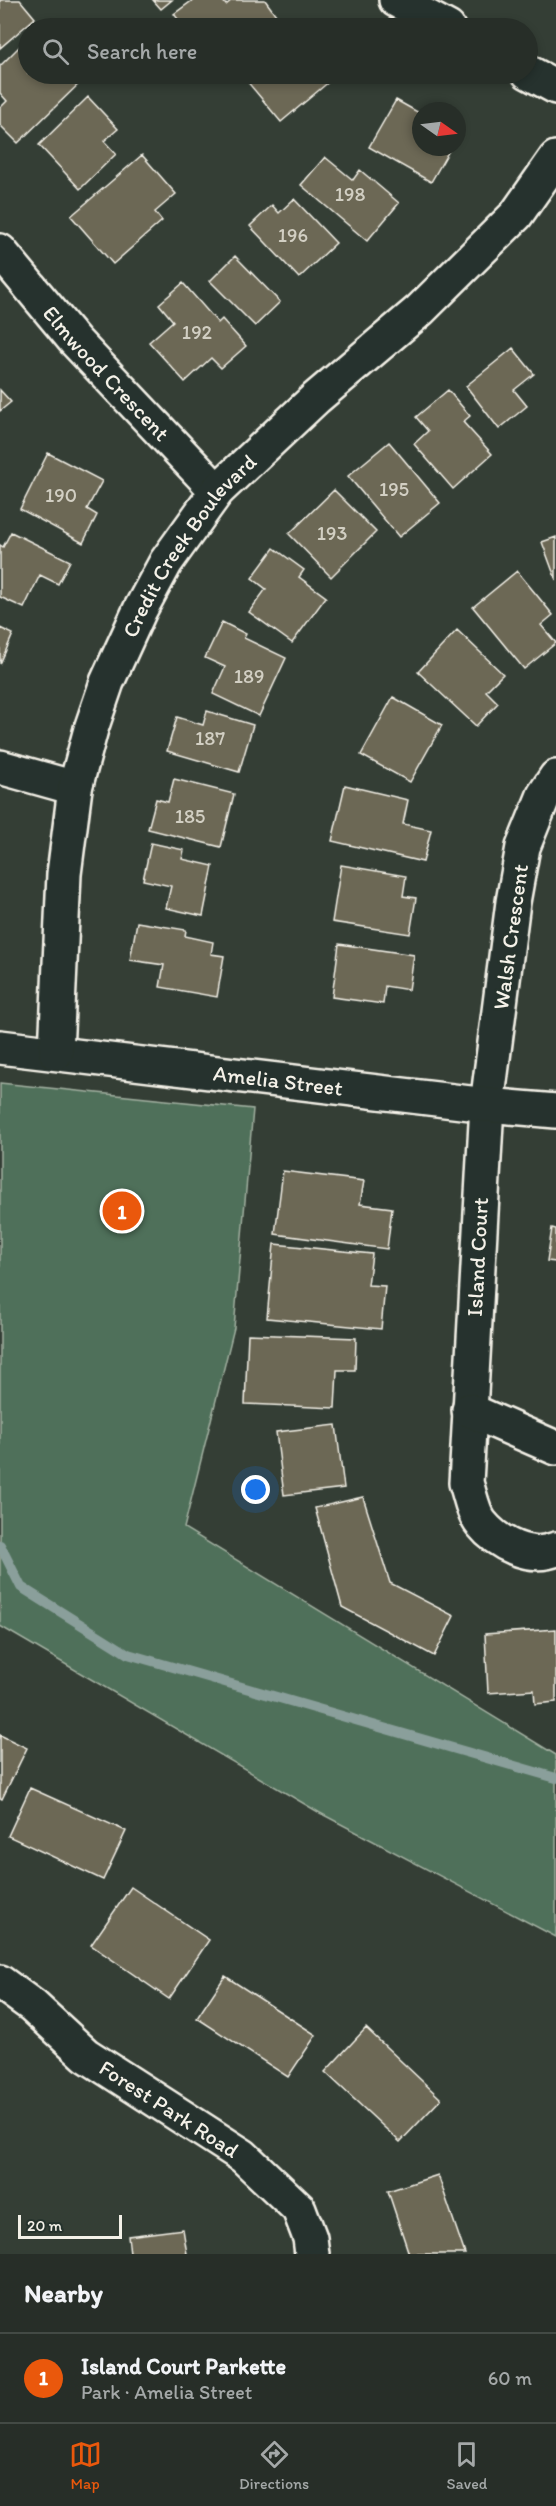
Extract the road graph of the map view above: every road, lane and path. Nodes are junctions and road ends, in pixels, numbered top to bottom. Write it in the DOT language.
graph roads {
  1 [pos="396,0"];
  2 [pos="429,18"];
  3 [pos="538,77"];
  4 [pos="556,87"];
  5 [pos="556,158"];
  6 [pos="0,251"];
  7 [pos="217,491"];
  8 [pos="0,767"];
  9 [pos="556,777"];
  10 [pos="75,788"];
  11 [pos="0,1047"];
  12 [pos="56,1053"];
  13 [pos="487,1105"];
  14 [pos="556,1111"];
  15 [pos="469,1410"];
  16 [pos="556,1448"];
  17 [pos="556,1549"];
  18 [pos="0,1982"];
  19 [pos="312,2254"];
  1 -- 2 [label="street"];
  3 -- 4 [label="street"];
  5 -- 7 [label="street, Credit Creek Boulevard"];
  6 -- 7 [label="street, Elmwood Crescent"];
  7 -- 10 [label="street, Credit Creek Boulevard"];
  8 -- 10 [label="street"];
  9 -- 13 [label="street, Walsh Crescent"];
  10 -- 12 [label="street, Credit Creek Boulevard"];
  11 -- 12 [label="street, Amelia Street"];
  12 -- 13 [label="street, Amelia Street"];
  13 -- 14 [label="street, Amelia Street"];
  13 -- 15 [label="street, Island Court"];
  15 -- 16 [label="street"];
  15 -- 17 [label="street, Island Court"];
  18 -- 19 [label="street, Forest Park Road"];
}
